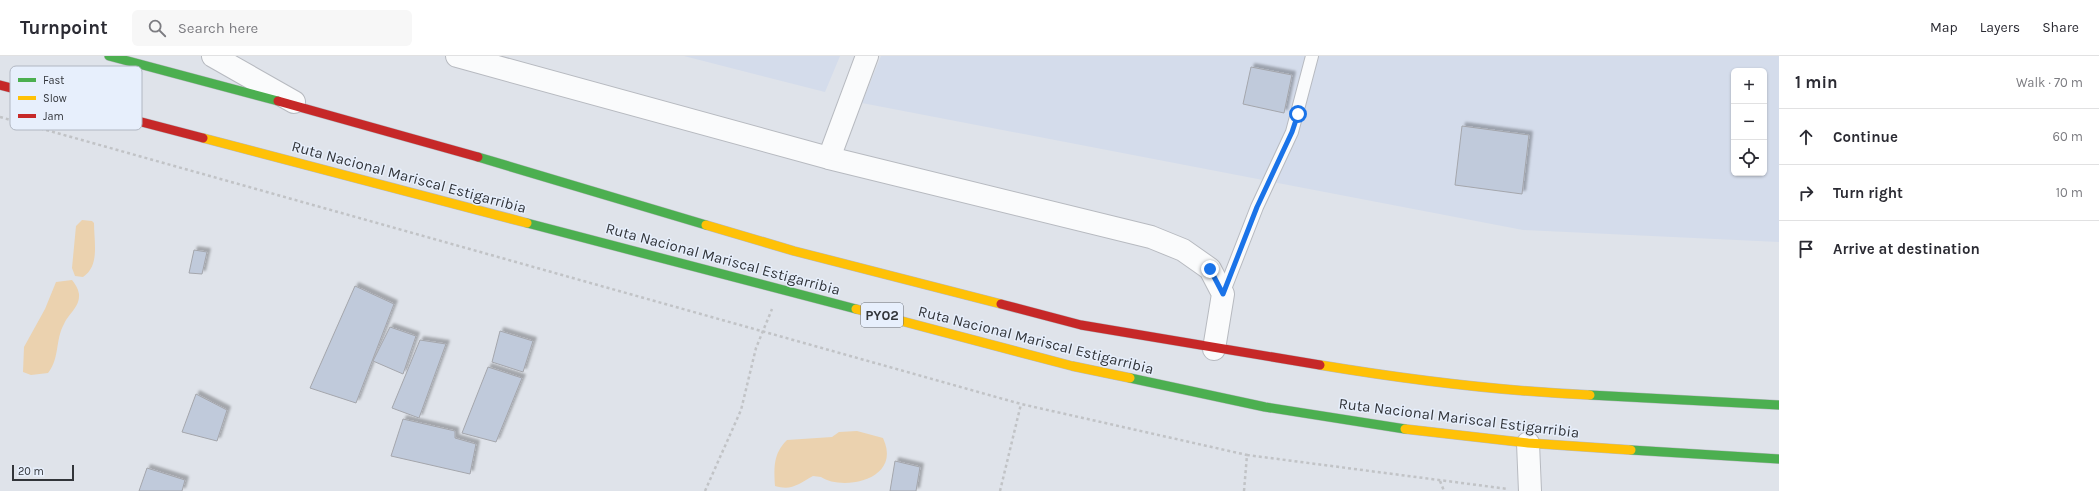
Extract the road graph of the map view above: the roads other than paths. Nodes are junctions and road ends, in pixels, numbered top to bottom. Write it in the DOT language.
graph roads {
  1 [pos="109,56"];
  2 [pos="213,56"];
  3 [pos="457,56"];
  4 [pos="867,56"];
  5 [pos="1312,56"];
  6 [pos="0,85"];
  7 [pos="10,88"];
  8 [pos="306,108"];
  9 [pos="142,122"];
  10 [pos="829,158"];
  11 [pos="1223,294"];
  12 [pos="1214,349"];
  13 [pos="1779,406"];
  14 [pos="1528,443"];
  15 [pos="1779,459"];
  16 [pos="1520,490"];
  1 -- 8 [label="highway, Ruta Nacional Mariscal Estigarribia"];
  2 -- 8 [label="street"];
  3 -- 10 [label="street"];
  4 -- 10 [label="street"];
  5 -- 11 [label="lane"];
  6 -- 7 [label="highway, Ruta Nacional Mariscal Estigarribia / PY02"];
  8 -- 12 [label="highway, Ruta Nacional Mariscal Estigarribia"];
  9 -- 14 [label="highway, Ruta Nacional Mariscal Estigarribia / PY02"];
  10 -- 11 [label="street"];
  11 -- 12 [label="street"];
  12 -- 13 [label="highway, Ruta Nacional Mariscal Estigarribia"];
  14 -- 15 [label="highway, Ruta Nacional Mariscal Estigarribia / PY02"];
  14 -- 16 [label="street"];
}
